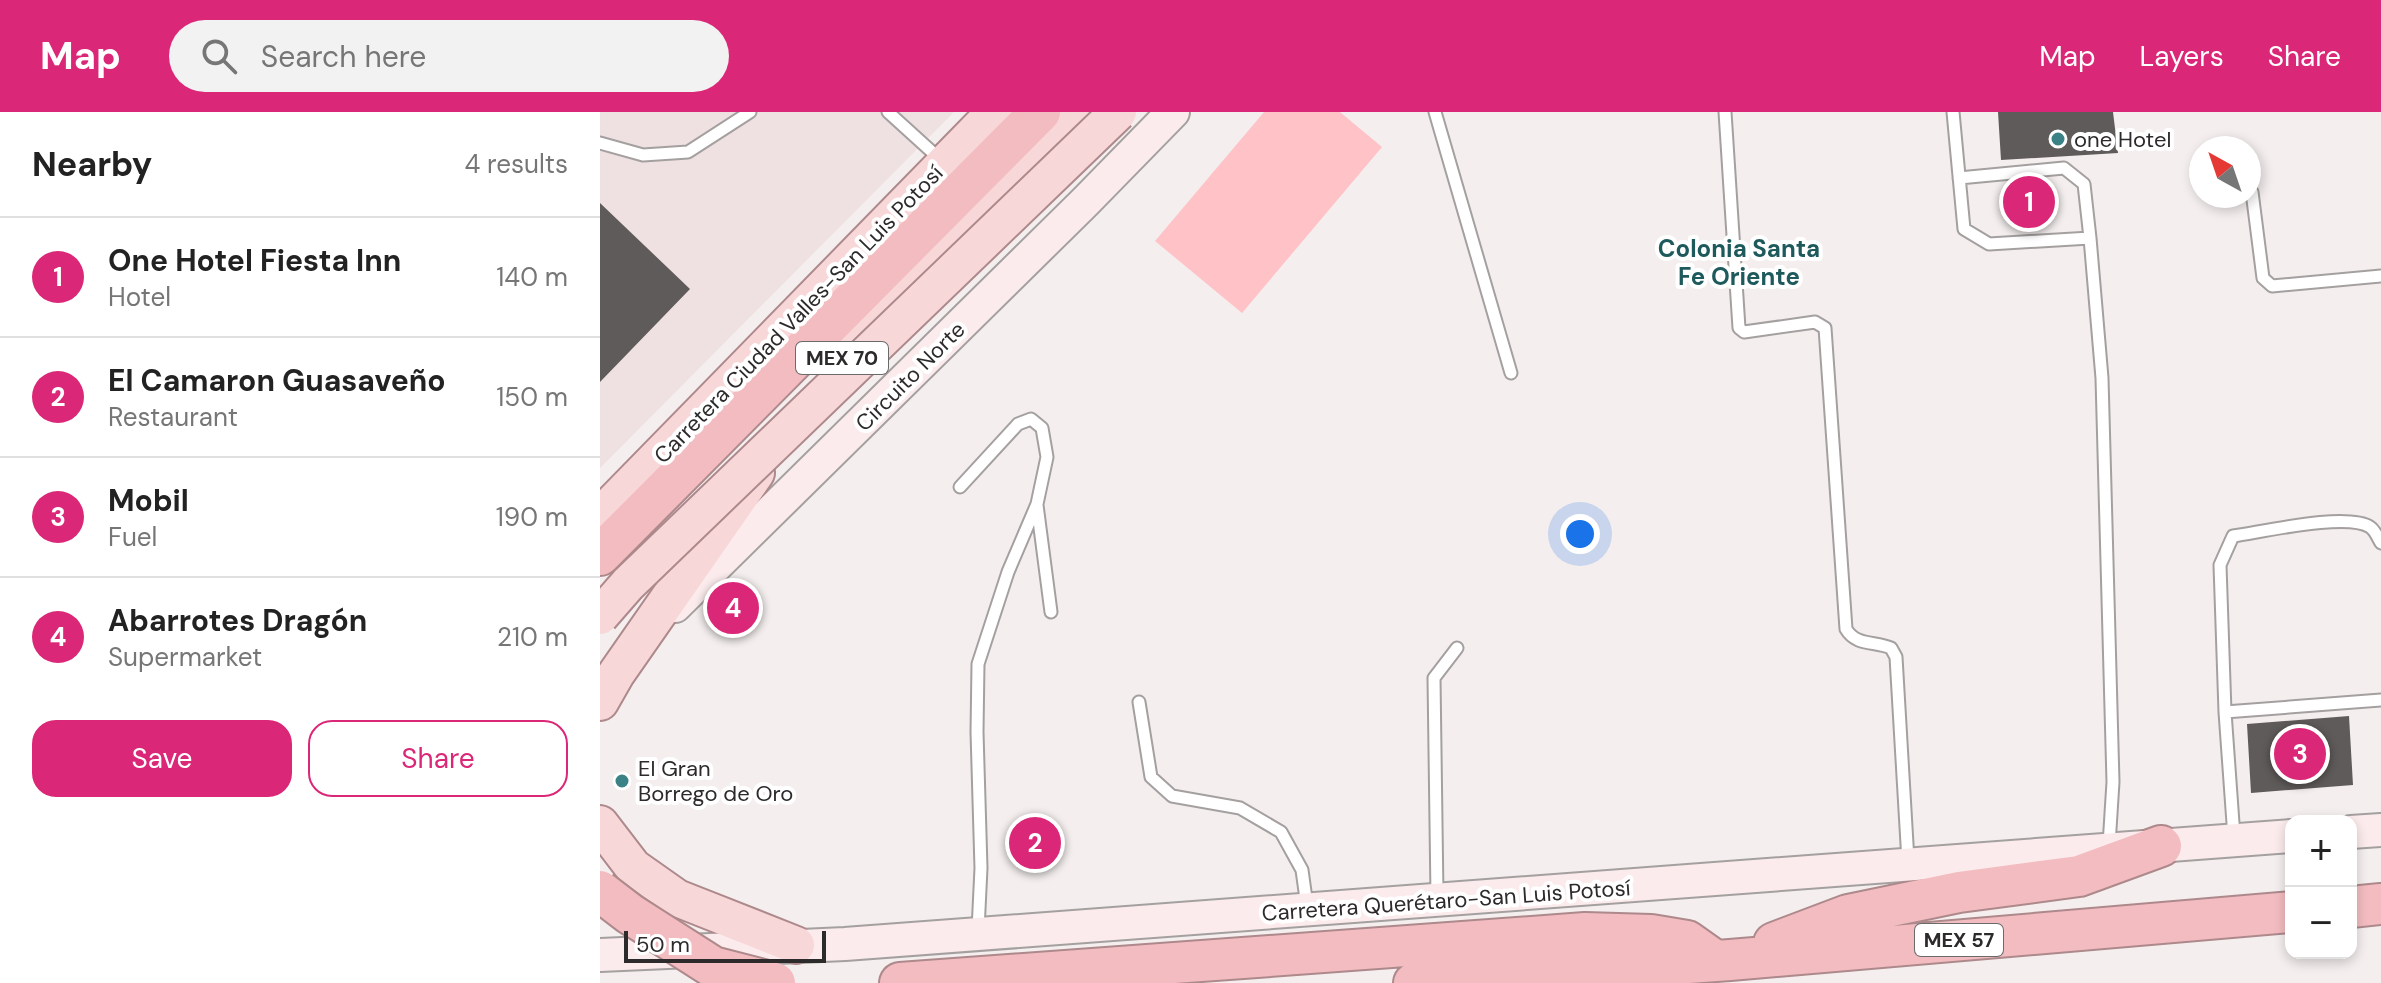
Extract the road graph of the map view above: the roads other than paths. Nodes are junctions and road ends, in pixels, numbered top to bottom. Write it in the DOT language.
graph roads {
  1 [pos="750,112"];
  2 [pos="888,112"];
  3 [pos="995,112"];
  4 [pos="1040,112"];
  5 [pos="1079,112"];
  6 [pos="1118,112"];
  7 [pos="1173,112"];
  8 [pos="1435,112"];
  9 [pos="1725,112"];
  10 [pos="1953,112"];
  11 [pos="600,143"];
  12 [pos="945,164"];
  13 [pos="1959,178"];
  14 [pos="2254,208"];
  15 [pos="2090,238"];
  16 [pos="2381,276"];
  17 [pos="1511,373"];
  18 [pos="960,487"];
  19 [pos="1037,504"];
  20 [pos="600,516"];
  21 [pos="2381,543"];
  22 [pos="600,555"];
  23 [pos="1051,612"];
  24 [pos="600,616"];
  25 [pos="643,635"];
  26 [pos="1457,648"];
  27 [pos="2381,700"];
  28 [pos="600,702"];
  29 [pos="1139,702"];
  30 [pos="2225,712"];
  31 [pos="600,824"];
  32 [pos="2381,830"];
  33 [pos="2357,832"];
  34 [pos="2285,837"];
  35 [pos="2234,841"];
  36 [pos="2161,846"];
  37 [pos="2109,850"];
  38 [pos="1908,865"];
  39 [pos="600,891"];
  40 [pos="1437,900"];
  41 [pos="2381,904"];
  42 [pos="2357,906"];
  43 [pos="1308,910"];
  44 [pos="2285,913"];
  45 [pos="978,934"];
  46 [pos="845,944"];
  47 [pos="796,945"];
  48 [pos="600,955"];
  49 [pos="1722,960"];
  50 [pos="775,983"];
  51 [pos="900,983"];
  52 [pos="1414,983"];
  1 -- 11 [label="lane"];
  2 -- 12 [label="lane"];
  3 -- 12 [label="main road, Carretera Ciudad Valles-San Luis Potosí / MEX 70"];
  4 -- 22 [label="highway"];
  5 -- 25 [label="main road, MEX 70"];
  6 -- 24 [label="main road, bridge"];
  7 -- 25 [label="main road, Circuito Norte"];
  8 -- 17 [label="lane"];
  9 -- 38 [label="lane"];
  10 -- 13 [label="lane"];
  12 -- 20 [label="main road, Carretera Ciudad Valles-San Luis Potosí / MEX 70"];
  13 -- 15 [label="lane"];
  13 -- 15 [label="lane"];
  14 -- 16 [label="lane"];
  15 -- 37 [label="lane"];
  18 -- 19 [label="lane"];
  19 -- 23 [label="lane"];
  19 -- 45 [label="lane"];
  21 -- 30 [label="lane"];
  25 -- 28 [label="main road, MEX 70"];
  26 -- 40 [label="lane"];
  27 -- 30 [label="lane"];
  29 -- 43 [label="lane"];
  30 -- 35 [label="lane"];
  31 -- 47 [label="main road"];
  32 -- 33 [label="main road"];
  34 -- 35 [label="main road, Carretera Querétaro-San Luis Potosí"];
  35 -- 36 [label="main road, Carretera Querétaro-San Luis Potosí"];
  36 -- 37 [label="main road, Carretera Querétaro-San Luis Potosí"];
  36 -- 49 [label="highway"];
  37 -- 38 [label="main road, Carretera Querétaro-San Luis Potosí"];
  38 -- 40 [label="main road, Carretera Querétaro-San Luis Potosí"];
  39 -- 50 [label="highway, bridge"];
  40 -- 43 [label="main road, Carretera Querétaro-San Luis Potosí"];
  41 -- 42 [label="highway"];
  43 -- 45 [label="main road, Carretera Querétaro-San Luis Potosí"];
  44 -- 49 [label="highway, MEX 57"];
  45 -- 46 [label="main road, Carretera Querétaro-San Luis Potosí"];
  46 -- 47 [label="main road, Carretera Querétaro-San Luis Potosí"];
  46 -- 50 [label="main road"];
  47 -- 48 [label="main road, Carretera Querétaro-San Luis Potosí"];
  49 -- 51 [label="highway"];
  49 -- 52 [label="highway, MEX 57"];
}
